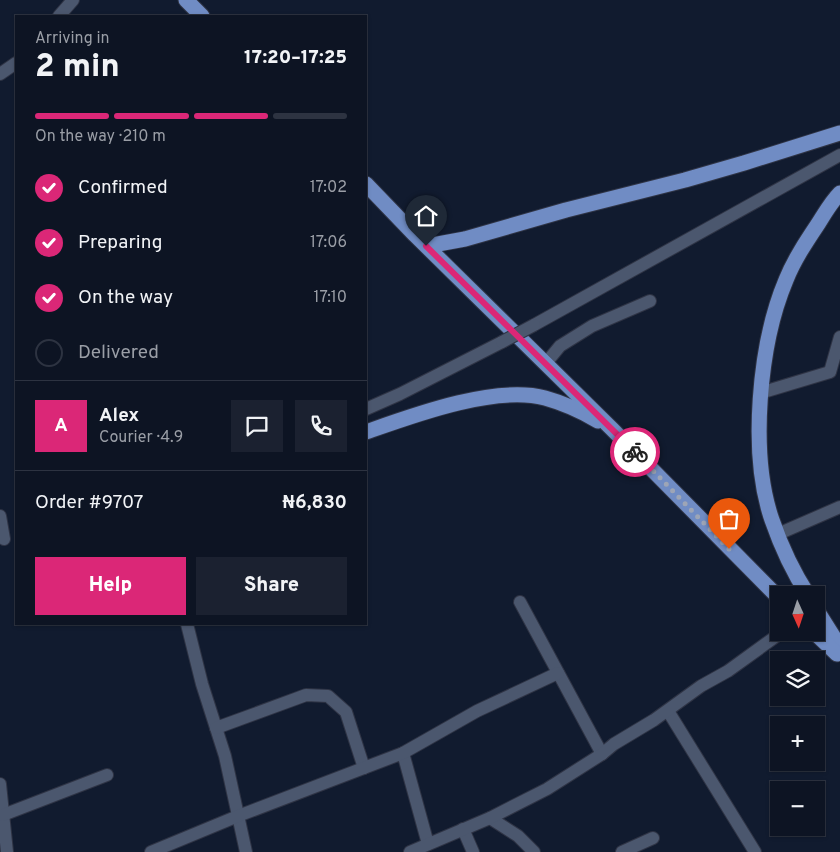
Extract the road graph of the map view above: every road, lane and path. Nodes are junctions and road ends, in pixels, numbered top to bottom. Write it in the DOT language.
graph roads {
  1 [pos="73,0"];
  2 [pos="186,0"];
  3 [pos="59,15"];
  4 [pos="201,15"];
  5 [pos="15,64"];
  6 [pos="0,74"];
  7 [pos="840,133"];
  8 [pos="840,155"];
  9 [pos="367,185"];
  10 [pos="840,193"];
  11 [pos="426,246"];
  12 [pos="650,301"];
  13 [pos="840,337"];
  14 [pos="546,363"];
  15 [pos="760,393"];
  16 [pos="367,409"];
  17 [pos="612,429"];
  18 [pos="367,432"];
  19 [pos="840,507"];
  20 [pos="0,516"];
  21 [pos="778,534"];
  22 [pos="7,539"];
  23 [pos="802,586"];
  24 [pos="770,589"];
  25 [pos="520,602"];
  26 [pos="825,623"];
  27 [pos="187,625"];
  28 [pos="770,641"];
  29 [pos="823,641"];
  30 [pos="840,646"];
  31 [pos="840,657"];
  32 [pos="558,673"];
  33 [pos="668,710"];
  34 [pos="216,728"];
  35 [pos="403,753"];
  36 [pos="602,754"];
  37 [pos="364,768"];
  38 [pos="107,775"];
  39 [pos="0,784"];
  40 [pos="3,815"];
  41 [pos="238,816"];
  42 [pos="490,818"];
  43 [pos="463,829"];
  44 [pos="653,838"];
  45 [pos="428,844"];
  46 [pos="7,852"];
  47 [pos="151,852"];
  48 [pos="246,852"];
  49 [pos="410,852"];
  50 [pos="473,852"];
  51 [pos="534,852"];
  52 [pos="622,852"];
  53 [pos="755,852"];
  1 -- 3 [label="street"];
  2 -- 4 [label="main road"];
  5 -- 6 [label="street"];
  7 -- 11 [label="main road"];
  8 -- 16 [label="street, bridge"];
  9 -- 11 [label="main road"];
  10 -- 15 [label="main road"];
  11 -- 14 [label="main road"];
  12 -- 14 [label="street"];
  13 -- 15 [label="street"];
  14 -- 17 [label="main road"];
  15 -- 21 [label="main road"];
  17 -- 18 [label="main road"];
  17 -- 24 [label="main road"];
  19 -- 21 [label="street"];
  20 -- 22 [label="street"];
  21 -- 23 [label="main road"];
  25 -- 32 [label="street"];
  26 -- 30 [label="main road"];
  27 -- 34 [label="street"];
  28 -- 33 [label="street"];
  29 -- 31 [label="main road"];
  32 -- 35 [label="street"];
  32 -- 36 [label="street"];
  33 -- 36 [label="street"];
  33 -- 53 [label="street"];
  34 -- 37 [label="street"];
  34 -- 41 [label="street"];
  35 -- 37 [label="street"];
  35 -- 45 [label="street"];
  36 -- 42 [label="street"];
  37 -- 41 [label="street"];
  38 -- 40 [label="street"];
  39 -- 40 [label="street"];
  40 -- 46 [label="street"];
  41 -- 47 [label="street"];
  41 -- 48 [label="street"];
  42 -- 43 [label="street"];
  42 -- 51 [label="street"];
  43 -- 45 [label="street"];
  43 -- 50 [label="street"];
  44 -- 52 [label="street"];
  45 -- 49 [label="street"];
}
